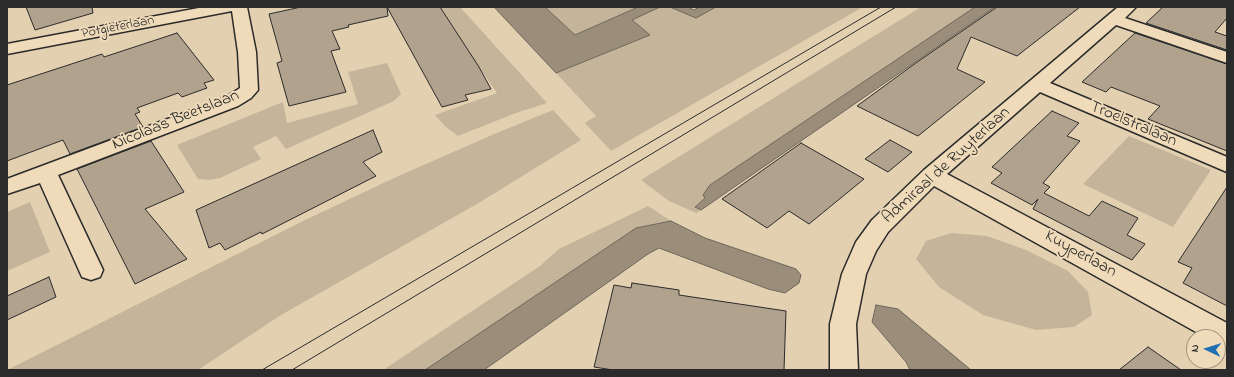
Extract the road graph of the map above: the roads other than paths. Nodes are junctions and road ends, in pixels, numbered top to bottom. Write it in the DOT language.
graph roads {
  1 [pos="230,7"];
  2 [pos="239,7"];
  3 [pos="1128,7"];
  4 [pos="1114,19"];
  5 [pos="7,49"];
  6 [pos="1227,58"];
  7 [pos="1038,85"];
  8 [pos="1227,165"];
  9 [pos="46,172"];
  10 [pos="932,175"];
  11 [pos="7,187"];
  12 [pos="91,270"];
  13 [pos="1227,336"];
  14 [pos="844,370"];
  1 -- 5 [label="street, Potgieterlaan"];
  2 -- 9 [label="street, Nicolaas Beetslaan"];
  3 -- 4 [label="street, Admiraal de Ruyterlaan"];
  4 -- 6 [label="street"];
  4 -- 7 [label="street, Admiraal de Ruyterlaan"];
  7 -- 8 [label="street, Troelstralaan"];
  7 -- 10 [label="street, Admiraal de Ruyterlaan"];
  9 -- 11 [label="street, Nicolaas Beetslaan"];
  9 -- 12 [label="street"];
  10 -- 13 [label="street, Kuyperlaan"];
  10 -- 14 [label="street, Admiraal de Ruyterlaan"];
}
